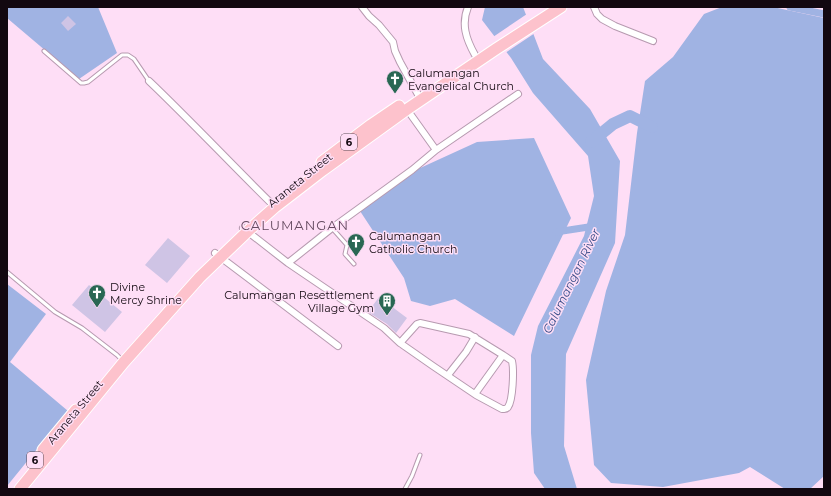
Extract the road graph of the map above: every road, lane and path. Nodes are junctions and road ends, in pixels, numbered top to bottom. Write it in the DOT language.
graph roads {
  1 [pos="362,7"];
  2 [pos="468,7"];
  3 [pos="594,7"];
  4 [pos="555,8"];
  5 [pos="653,41"];
  6 [pos="494,46"];
  7 [pos="44,51"];
  8 [pos="475,55"];
  9 [pos="150,81"];
  10 [pos="518,94"];
  11 [pos="419,97"];
  12 [pos="405,107"];
  13 [pos="436,150"];
  14 [pos="270,202"];
  15 [pos="332,228"];
  16 [pos="245,229"];
  17 [pos="218,255"];
  18 [pos="288,263"];
  19 [pos="354,264"];
  20 [pos="7,272"];
  21 [pos="475,337"];
  22 [pos="400,343"];
  23 [pos="338,346"];
  24 [pos="503,355"];
  25 [pos="122,360"];
  26 [pos="448,376"];
  27 [pos="475,394"];
  28 [pos="420,454"];
  29 [pos="12,489"];
  30 [pos="20,489"];
  31 [pos="405,489"];
  1 -- 11 [label="street"];
  2 -- 8 [label="street"];
  3 -- 5 [label="street"];
  4 -- 6 [label="highway"];
  6 -- 8 [label="highway"];
  6 -- 11 [label="highway"];
  7 -- 9 [label="lane"];
  8 -- 11 [label="highway"];
  9 -- 14 [label="street"];
  10 -- 13 [label="street"];
  11 -- 12 [label="highway"];
  12 -- 13 [label="street"];
  12 -- 14 [label="highway"];
  13 -- 15 [label="street"];
  14 -- 16 [label="highway"];
  15 -- 18 [label="street"];
  15 -- 19 [label="lane"];
  16 -- 17 [label="highway"];
  16 -- 18 [label="street"];
  17 -- 23 [label="street"];
  17 -- 25 [label="highway"];
  17 -- 25 [label="highway, Araneta Street / 6"];
  18 -- 22 [label="street"];
  20 -- 25 [label="lane"];
  21 -- 22 [label="street"];
  21 -- 24 [label="street"];
  21 -- 26 [label="street"];
  22 -- 26 [label="street"];
  24 -- 27 [label="street"];
  24 -- 27 [label="street"];
  25 -- 29 [label="highway, Araneta Street / 6"];
  25 -- 30 [label="highway"];
  26 -- 27 [label="street"];
  28 -- 31 [label="lane"];
}
